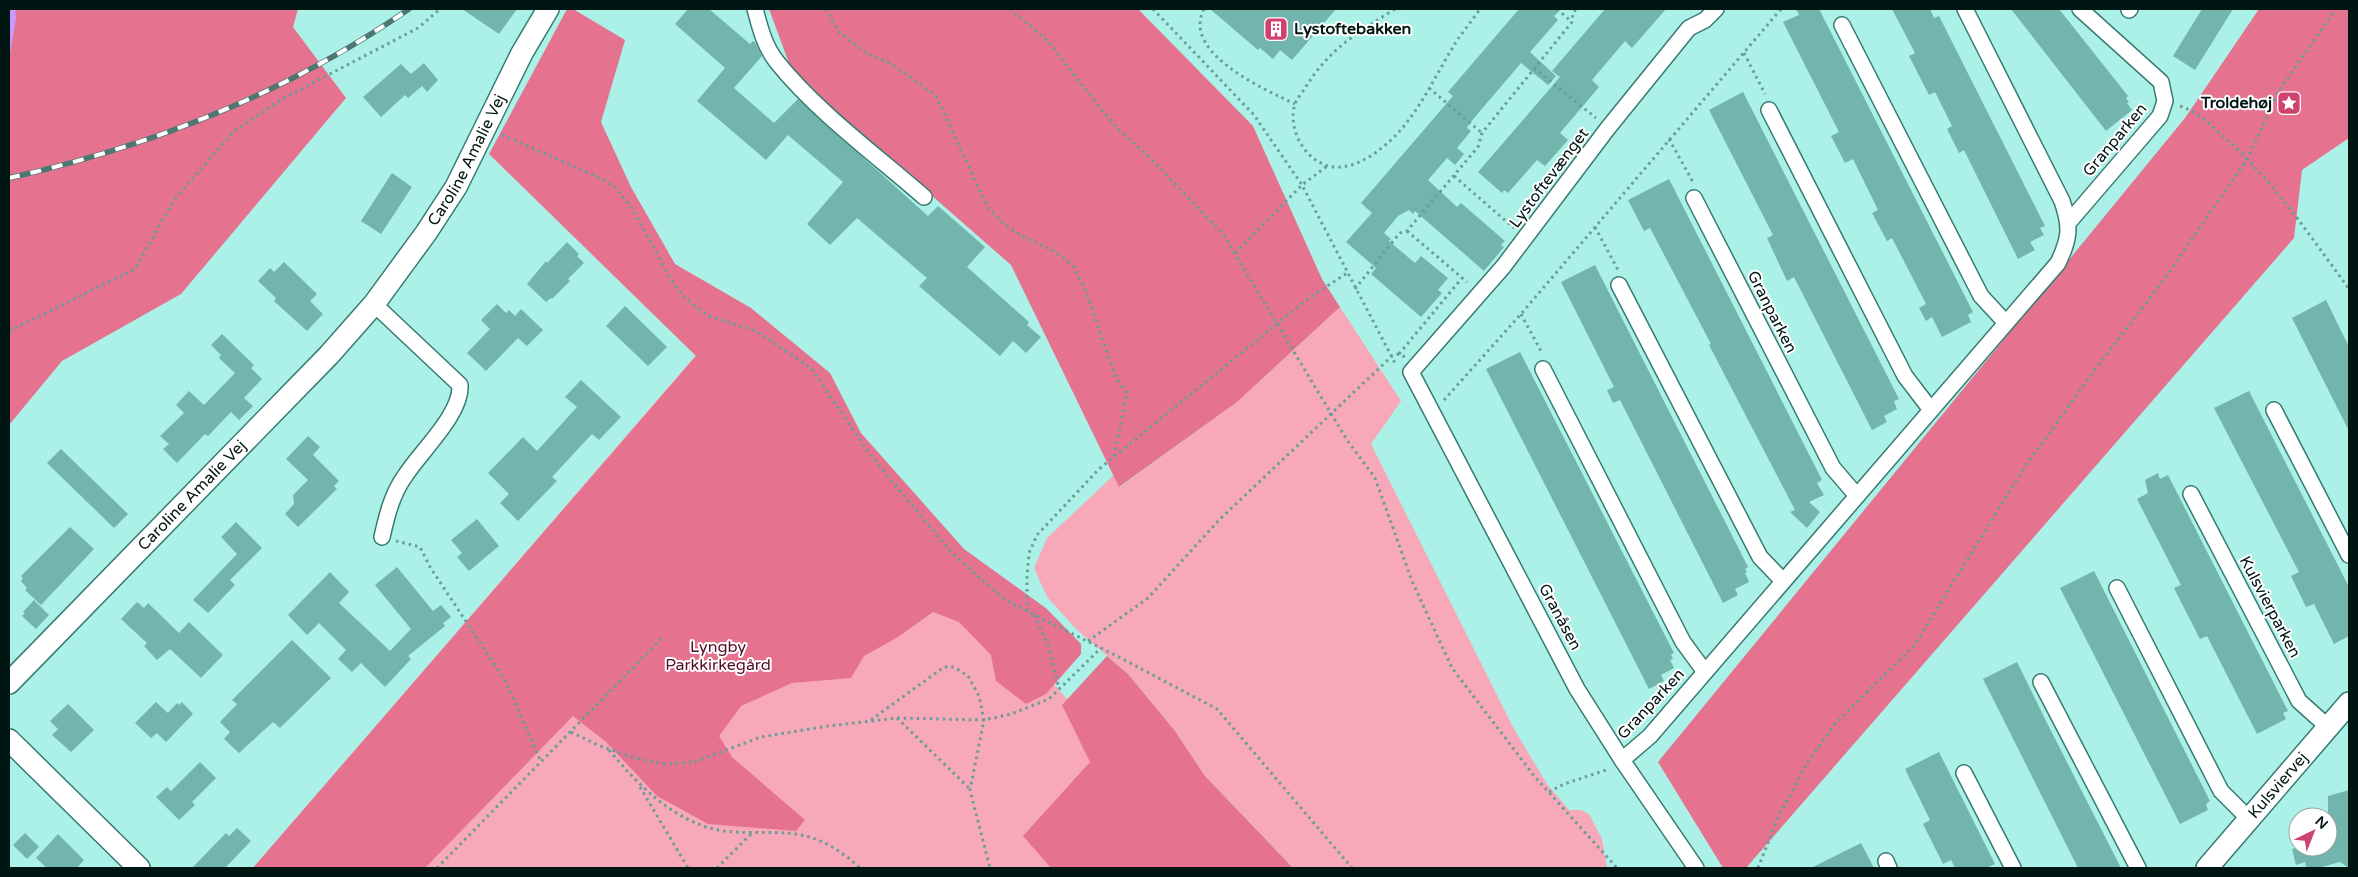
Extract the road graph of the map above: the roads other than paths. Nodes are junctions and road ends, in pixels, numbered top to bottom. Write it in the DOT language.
graph roads {
  1 [pos="548,9"];
  2 [pos="755,9"];
  3 [pos="1716,9"];
  4 [pos="1965,9"];
  5 [pos="2080,9"];
  6 [pos="1842,25"];
  7 [pos="1768,110"];
  8 [pos="924,197"];
  9 [pos="1694,198"];
  10 [pos="2069,222"];
  11 [pos="1618,285"];
  12 [pos="374,304"];
  13 [pos="2006,323"];
  14 [pos="1543,369"];
  15 [pos="1406,372"];
  16 [pos="1931,410"];
  17 [pos="2274,410"];
  18 [pos="2191,494"];
  19 [pos="1857,496"];
  20 [pos="382,537"];
  21 [pos="2349,555"];
  22 [pos="1783,581"];
  23 [pos="2117,588"];
  24 [pos="1705,672"];
  25 [pos="2040,682"];
  26 [pos="9,684"];
  27 [pos="2349,703"];
  28 [pos="2328,727"];
  29 [pos="9,740"];
  30 [pos="1622,760"];
  31 [pos="1964,773"];
  32 [pos="2250,820"];
  33 [pos="139,868"];
  34 [pos="1696,868"];
  35 [pos="2013,868"];
  36 [pos="2138,868"];
  37 [pos="2207,868"];
  1 -- 12 [label="street, Caroline Amalie Vej"];
  2 -- 8 [label="street"];
  3 -- 15 [label="street, Lystoftevænget"];
  4 -- 10 [label="street, Granparken"];
  5 -- 10 [label="street, Granparken"];
  6 -- 13 [label="street"];
  7 -- 16 [label="street"];
  9 -- 19 [label="street, Granparken"];
  10 -- 13 [label="street, Granparken"];
  11 -- 22 [label="street"];
  12 -- 20 [label="street"];
  12 -- 26 [label="street, Caroline Amalie Vej"];
  13 -- 16 [label="street, Granparken"];
  14 -- 24 [label="street, Granparken"];
  15 -- 30 [label="street, Granåsen"];
  16 -- 19 [label="street, Granparken"];
  17 -- 21 [label="street"];
  18 -- 28 [label="street, Kulsvierparken"];
  19 -- 22 [label="street, Granparken"];
  22 -- 24 [label="street, Granparken"];
  23 -- 32 [label="street"];
  24 -- 30 [label="street, Granparken"];
  25 -- 36 [label="street"];
  27 -- 28 [label="street, Kulsviervej"];
  28 -- 32 [label="street, Kulsviervej"];
  29 -- 33 [label="street"];
  30 -- 34 [label="street, Granåsen"];
  31 -- 35 [label="street"];
  32 -- 37 [label="street, Kulsviervej"];
}
